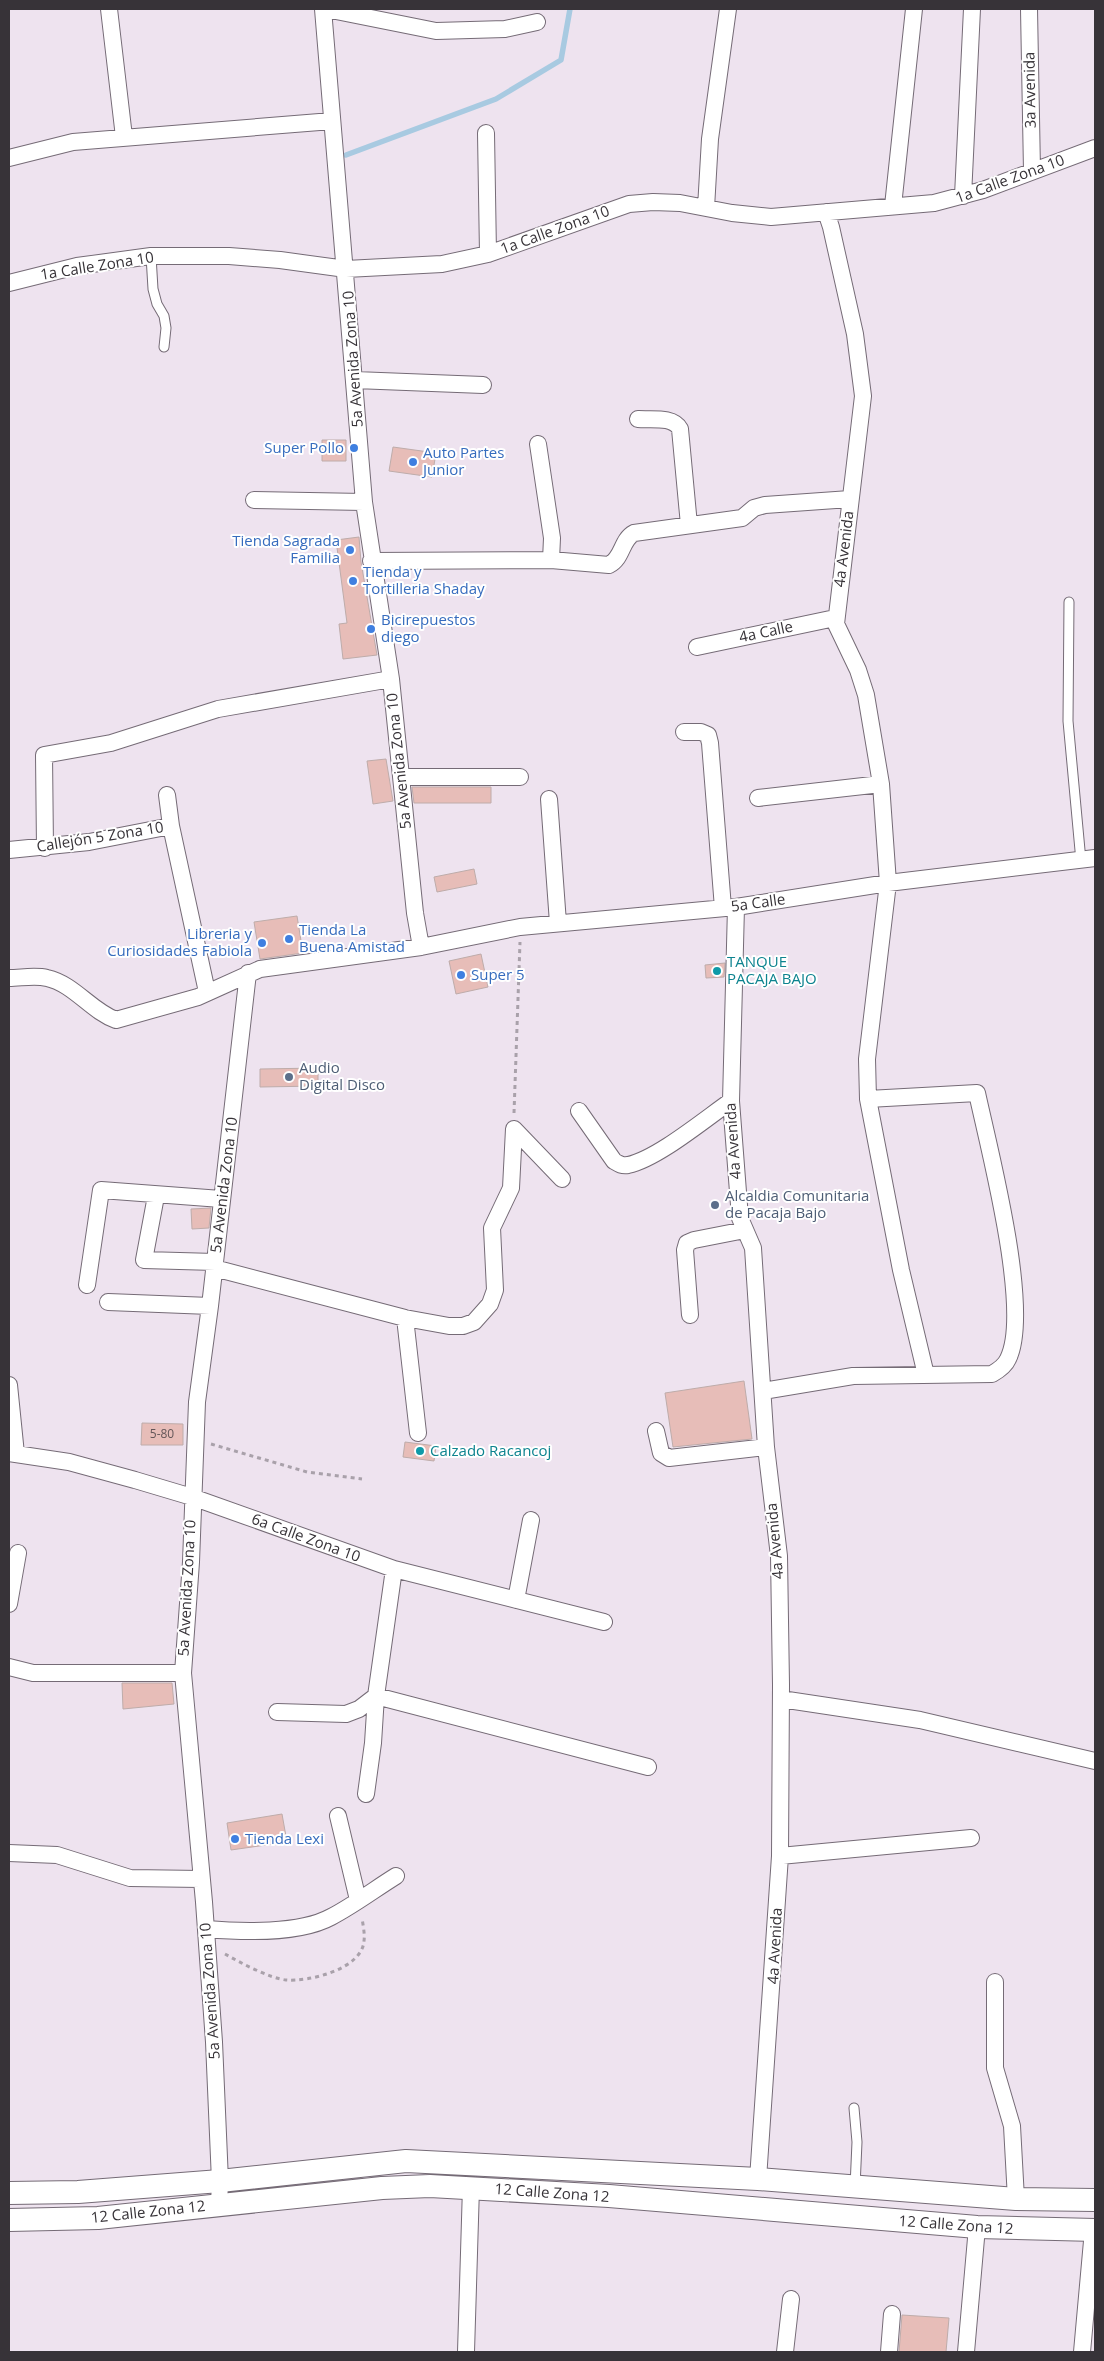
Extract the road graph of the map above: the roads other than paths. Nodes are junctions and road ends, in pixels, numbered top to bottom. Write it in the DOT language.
graph roads {
  1 [pos="109,9"];
  2 [pos="324,9"];
  3 [pos="728,9"];
  4 [pos="914,9"];
  5 [pos="972,9"];
  6 [pos="1029,9"];
  7 [pos="538,22"];
  8 [pos="332,122"];
  9 [pos="486,133"];
  10 [pos="124,137"];
  11 [pos="1095,148"];
  12 [pos="9,158"];
  13 [pos="1032,171"];
  14 [pos="963,196"];
  15 [pos="893,206"];
  16 [pos="706,208"];
  17 [pos="826,212"];
  18 [pos="488,254"];
  19 [pos="152,256"];
  20 [pos="346,269"];
  21 [pos="9,283"];
  22 [pos="164,347"];
  23 [pos="355,380"];
  24 [pos="483,385"];
  25 [pos="638,419"];
  26 [pos="538,444"];
  27 [pos="850,499"];
  28 [pos="254,500"];
  29 [pos="364,502"];
  30 [pos="689,525"];
  31 [pos="551,560"];
  32 [pos="372,561"];
  33 [pos="1069,602"];
  34 [pos="835,618"];
  35 [pos="698,647"];
  36 [pos="391,679"];
  37 [pos="684,732"];
  38 [pos="402,777"];
  39 [pos="520,777"];
  40 [pos="881,784"];
  41 [pos="168,795"];
  42 [pos="758,798"];
  43 [pos="549,799"];
  44 [pos="171,826"];
  45 [pos="46,848"];
  46 [pos="9,850"];
  47 [pos="1088,859"];
  48 [pos="888,884"];
  49 [pos="730,908"];
  50 [pos="558,923"];
  51 [pos="421,947"];
  52 [pos="248,973"];
  53 [pos="9,978"];
  54 [pos="207,992"];
  55 [pos="868,1099"];
  56 [pos="731,1101"];
  57 [pos="579,1111"];
  58 [pos="562,1179"];
  59 [pos="156,1196"];
  60 [pos="221,1200"];
  61 [pos="745,1230"];
  62 [pos="215,1265"];
  63 [pos="87,1285"];
  64 [pos="108,1302"];
  65 [pos="210,1306"];
  66 [pos="690,1315"];
  67 [pos="405,1318"];
  68 [pos="926,1375"];
  69 [pos="9,1385"];
  70 [pos="763,1391"];
  71 [pos="656,1431"];
  72 [pos="418,1433"];
  73 [pos="766,1447"];
  74 [pos="12,1454"];
  75 [pos="192,1497"];
  76 [pos="531,1520"];
  77 [pos="18,1553"];
  78 [pos="394,1569"];
  79 [pos="516,1600"];
  80 [pos="9,1604"];
  81 [pos="604,1622"];
  82 [pos="9,1667"];
  83 [pos="183,1673"];
  84 [pos="376,1696"];
  85 [pos="781,1699"];
  86 [pos="277,1712"];
  87 [pos="1095,1761"];
  88 [pos="648,1767"];
  89 [pos="366,1794"];
  90 [pos="338,1816"];
  91 [pos="971,1838"];
  92 [pos="9,1854"];
  93 [pos="780,1856"];
  94 [pos="396,1876"];
  95 [pos="201,1880"];
  96 [pos="358,1900"];
  97 [pos="206,1937"];
  98 [pos="995,1982"];
  99 [pos="854,2108"];
  100 [pos="610,2172"];
  101 [pos="758,2179"];
  102 [pos="220,2181"];
  103 [pos="471,2187"];
  104 [pos="855,2187"];
  105 [pos="9,2193"];
  106 [pos="609,2196"];
  107 [pos="1016,2199"];
  108 [pos="1095,2200"];
  109 [pos="218,2205"];
  110 [pos="9,2220"];
  111 [pos="977,2227"];
  112 [pos="1094,2230"];
  113 [pos="790,2299"];
  114 [pos="892,2314"];
  115 [pos="466,2352"];
  116 [pos="784,2352"];
  117 [pos="889,2352"];
  118 [pos="966,2352"];
  119 [pos="1082,2352"];
  1 -- 10 [label="street"];
  2 -- 7 [label="street"];
  2 -- 8 [label="street, 5a Avenida Zona 10"];
  3 -- 16 [label="street"];
  4 -- 15 [label="street"];
  5 -- 14 [label="street"];
  6 -- 13 [label="street, 3a Avenida"];
  8 -- 10 [label="street"];
  8 -- 20 [label="street, 5a Avenida Zona 10"];
  9 -- 18 [label="street"];
  10 -- 12 [label="street"];
  11 -- 13 [label="street, 1a Calle Zona 10"];
  13 -- 14 [label="street, 1a Calle Zona 10"];
  14 -- 15 [label="street, 1a Calle Zona 10"];
  15 -- 17 [label="street, 1a Calle Zona 10"];
  16 -- 17 [label="street, 1a Calle Zona 10"];
  16 -- 18 [label="street, 1a Calle Zona 10"];
  17 -- 27 [label="street, 4a Avenida"];
  18 -- 20 [label="street, 1a Calle Zona 10"];
  19 -- 20 [label="street, 1a Calle Zona 10"];
  19 -- 21 [label="street, 1a Calle Zona 10"];
  19 -- 22 [label="lane"];
  20 -- 23 [label="street, 5a Avenida Zona 10"];
  23 -- 24 [label="street"];
  23 -- 29 [label="street, 5a Avenida Zona 10"];
  25 -- 30 [label="street"];
  26 -- 31 [label="street"];
  27 -- 30 [label="street"];
  27 -- 34 [label="street, 4a Avenida"];
  28 -- 29 [label="street"];
  29 -- 32 [label="street, 5a Avenida Zona 10"];
  30 -- 31 [label="street"];
  31 -- 32 [label="street"];
  32 -- 36 [label="street, 5a Avenida Zona 10"];
  33 -- 47 [label="lane"];
  34 -- 35 [label="street, 4a Calle"];
  34 -- 40 [label="street, 4a Avenida"];
  36 -- 38 [label="street, 5a Avenida Zona 10"];
  36 -- 45 [label="street"];
  37 -- 49 [label="street, 4a Avenida"];
  38 -- 39 [label="street"];
  38 -- 51 [label="street, 5a Avenida Zona 10"];
  40 -- 42 [label="street"];
  40 -- 48 [label="street, 4a Avenida"];
  41 -- 44 [label="street"];
  43 -- 50 [label="street"];
  44 -- 45 [label="street, Callejón 5 Zona 10"];
  44 -- 54 [label="street, Callejón 5 Zona 10"];
  45 -- 46 [label="street, Callejón 5 Zona 10"];
  47 -- 48 [label="street, 5a Calle"];
  48 -- 49 [label="street, 5a Calle"];
  48 -- 55 [label="street, 4a Avenida"];
  49 -- 50 [label="street, 5a Calle"];
  49 -- 56 [label="street, 4a Avenida"];
  50 -- 51 [label="street, 5a Calle"];
  51 -- 52 [label="street, 5a Calle"];
  52 -- 54 [label="street, 5a Calle"];
  52 -- 60 [label="street, 5a Avenida Zona 10"];
  53 -- 54 [label="street, 5a Calle"];
  55 -- 68 [label="street, 4a Avenida"];
  55 -- 68 [label="street"];
  56 -- 57 [label="street"];
  56 -- 61 [label="street, 4a Avenida"];
  58 -- 67 [label="street"];
  59 -- 60 [label="street"];
  59 -- 62 [label="street"];
  59 -- 63 [label="street"];
  60 -- 62 [label="street, 5a Avenida Zona 10"];
  61 -- 66 [label="street"];
  61 -- 70 [label="street, 4a Avenida"];
  62 -- 65 [label="street, 5a Avenida Zona 10"];
  62 -- 67 [label="street"];
  64 -- 65 [label="street"];
  65 -- 75 [label="street, 5a Avenida Zona 10"];
  67 -- 72 [label="street"];
  68 -- 70 [label="street"];
  69 -- 74 [label="street"];
  70 -- 73 [label="street, 4a Avenida"];
  71 -- 73 [label="street"];
  73 -- 85 [label="street, 4a Avenida"];
  74 -- 75 [label="street, 6a Calle Zona 10"];
  75 -- 78 [label="street, 6a Calle Zona 10"];
  75 -- 83 [label="street, 5a Avenida Zona 10"];
  76 -- 79 [label="street"];
  77 -- 80 [label="street"];
  78 -- 79 [label="street, 6a Calle Zona 10"];
  78 -- 84 [label="street"];
  79 -- 81 [label="street, 6a Calle Zona 10"];
  82 -- 83 [label="street"];
  83 -- 95 [label="street, 5a Avenida Zona 10"];
  84 -- 86 [label="street"];
  84 -- 88 [label="street"];
  84 -- 89 [label="street"];
  85 -- 87 [label="street"];
  85 -- 93 [label="street, 4a Avenida"];
  90 -- 96 [label="street"];
  91 -- 93 [label="street"];
  92 -- 95 [label="street"];
  93 -- 101 [label="street, 4a Avenida"];
  94 -- 96 [label="street"];
  95 -- 97 [label="street, 5a Avenida Zona 10"];
  96 -- 97 [label="street"];
  97 -- 102 [label="street, 5a Avenida Zona 10"];
  98 -- 107 [label="street"];
  99 -- 104 [label="lane"];
  100 -- 101 [label="street, 12 Calle Zona 12"];
  100 -- 102 [label="street, 12 Calle Zona 12"];
  100 -- 106 [label="street"];
  101 -- 104 [label="street, 12 Calle Zona 12"];
  102 -- 105 [label="street, 12 Calle Zona 12"];
  102 -- 109 [label="street, 5a Avenida Zona 10"];
  103 -- 106 [label="street, 12 Calle Zona 12"];
  103 -- 109 [label="street, 12 Calle Zona 12"];
  103 -- 115 [label="street"];
  104 -- 107 [label="street, 12 Calle Zona 12"];
  106 -- 111 [label="street, 12 Calle Zona 12"];
  107 -- 108 [label="street, 12 Calle Zona 12"];
  109 -- 110 [label="street, 12 Calle Zona 12"];
  111 -- 112 [label="street, 12 Calle Zona 12"];
  111 -- 118 [label="street"];
  112 -- 119 [label="street"];
  113 -- 116 [label="street"];
  114 -- 117 [label="street"];
}
